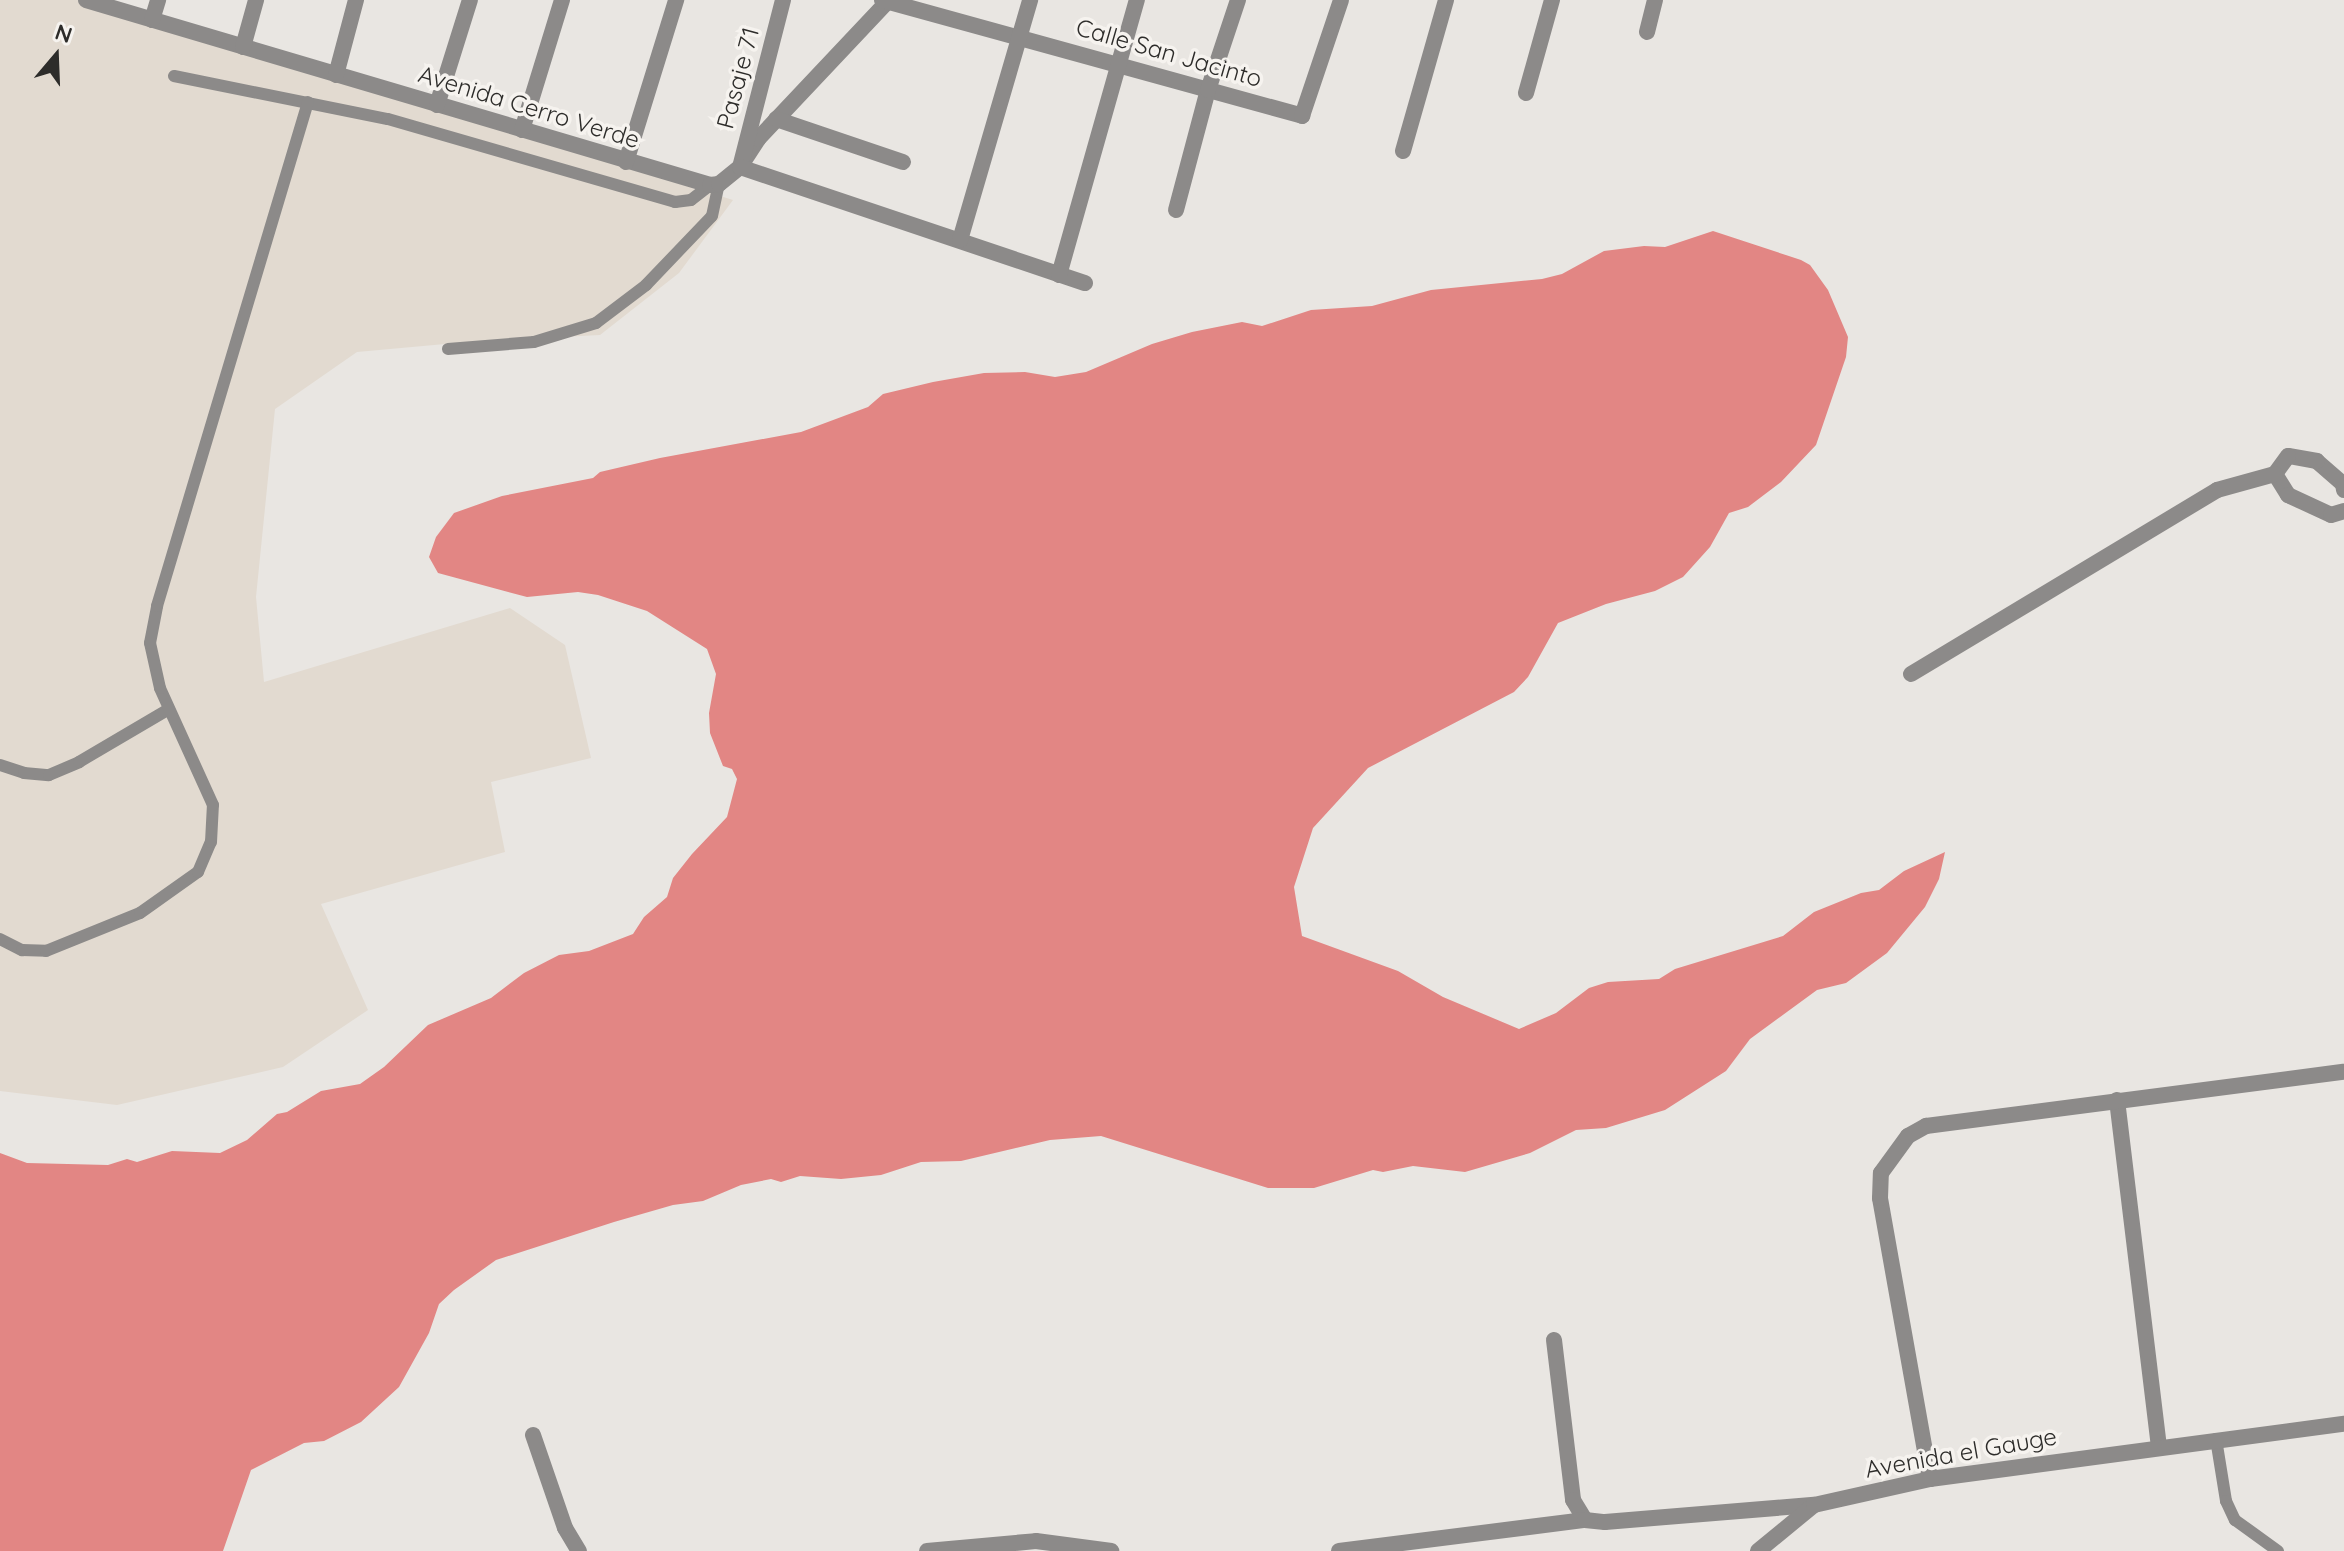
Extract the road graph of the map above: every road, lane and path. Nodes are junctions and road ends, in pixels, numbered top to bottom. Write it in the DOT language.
graph roads {
  1 [pos="86,0"];
  2 [pos="158,0"];
  3 [pos="256,0"];
  4 [pos="356,0"];
  5 [pos="470,0"];
  6 [pos="562,0"];
  7 [pos="676,0"];
  8 [pos="783,0"];
  9 [pos="1030,0"];
  10 [pos="1137,0"];
  11 [pos="1238,0"];
  12 [pos="1341,0"];
  13 [pos="1446,0"];
  14 [pos="1552,0"];
  15 [pos="1655,0"];
  16 [pos="886,1"];
  17 [pos="152,20"];
  18 [pos="1647,32"];
  19 [pos="1019,36"];
  20 [pos="243,47"];
  21 [pos="1118,63"];
  22 [pos="336,75"];
  23 [pos="174,76"];
  24 [pos="1208,90"];
  25 [pos="1526,93"];
  26 [pos="308,102"];
  27 [pos="437,105"];
  28 [pos="776,119"];
  29 [pos="522,130"];
  30 [pos="1403,151"];
  31 [pos="626,162"];
  32 [pos="903,162"];
  33 [pos="740,167"];
  34 [pos="714,184"];
  35 [pos="1176,210"];
  36 [pos="960,240"];
  37 [pos="1059,275"];
  38 [pos="1085,283"];
  39 [pos="448,349"];
  40 [pos="2275,474"];
  41 [pos="2344,490"];
  42 [pos="2344,511"];
  43 [pos="1911,674"];
  44 [pos="169,709"];
  45 [pos="0,765"];
  46 [pos="0,939"];
  47 [pos="2344,1072"];
  48 [pos="2117,1100"];
  49 [pos="1554,1340"];
  50 [pos="2344,1424"];
  51 [pos="533,1435"];
  52 [pos="2216,1439"];
  53 [pos="2159,1446"];
  54 [pos="1930,1479"];
  55 [pos="1814,1505"];
  56 [pos="1585,1520"];
  57 [pos="579,1551"];
  58 [pos="927,1551"];
  59 [pos="1111,1551"];
  60 [pos="1339,1551"];
  61 [pos="1758,1551"];
  62 [pos="2278,1551"];
  1 -- 17 [label="street, Avenida Cerro Verde"];
  2 -- 17 [label="street"];
  3 -- 20 [label="street"];
  4 -- 22 [label="street"];
  5 -- 27 [label="street"];
  6 -- 29 [label="street"];
  7 -- 31 [label="street"];
  8 -- 33 [label="street, Pasaje 71"];
  9 -- 19 [label="street"];
  10 -- 21 [label="street"];
  11 -- 24 [label="street"];
  12 -- 24 [label="street, Calle San Jacinto"];
  13 -- 30 [label="street"];
  14 -- 25 [label="street"];
  15 -- 18 [label="street"];
  16 -- 19 [label="street, Calle San Jacinto"];
  16 -- 28 [label="street"];
  17 -- 20 [label="street, Avenida Cerro Verde"];
  19 -- 21 [label="street, Calle San Jacinto"];
  19 -- 36 [label="street"];
  20 -- 22 [label="street, Avenida Cerro Verde"];
  21 -- 24 [label="street, Calle San Jacinto"];
  21 -- 37 [label="street"];
  22 -- 27 [label="street, Avenida Cerro Verde"];
  23 -- 26 [label="lane"];
  24 -- 35 [label="street"];
  26 -- 34 [label="lane"];
  26 -- 44 [label="lane"];
  27 -- 29 [label="street, Avenida Cerro Verde"];
  28 -- 32 [label="street"];
  28 -- 33 [label="street"];
  29 -- 31 [label="street, Avenida Cerro Verde"];
  31 -- 34 [label="street, Avenida Cerro Verde"];
  33 -- 34 [label="street"];
  33 -- 36 [label="street"];
  34 -- 39 [label="lane"];
  36 -- 37 [label="street"];
  37 -- 38 [label="street"];
  40 -- 41 [label="street"];
  40 -- 42 [label="street"];
  40 -- 43 [label="street"];
  44 -- 45 [label="lane"];
  44 -- 46 [label="lane"];
  47 -- 48 [label="street"];
  48 -- 53 [label="street"];
  48 -- 54 [label="street"];
  49 -- 56 [label="street"];
  50 -- 52 [label="street, Avenida el Gauge"];
  51 -- 57 [label="street"];
  52 -- 53 [label="street, Avenida el Gauge"];
  52 -- 62 [label="lane"];
  53 -- 54 [label="street, Avenida el Gauge"];
  54 -- 55 [label="street, Avenida el Gauge"];
  55 -- 56 [label="street, Avenida el Gauge"];
  55 -- 61 [label="street"];
  56 -- 60 [label="street, Avenida el Gauge"];
  58 -- 59 [label="street"];
}
